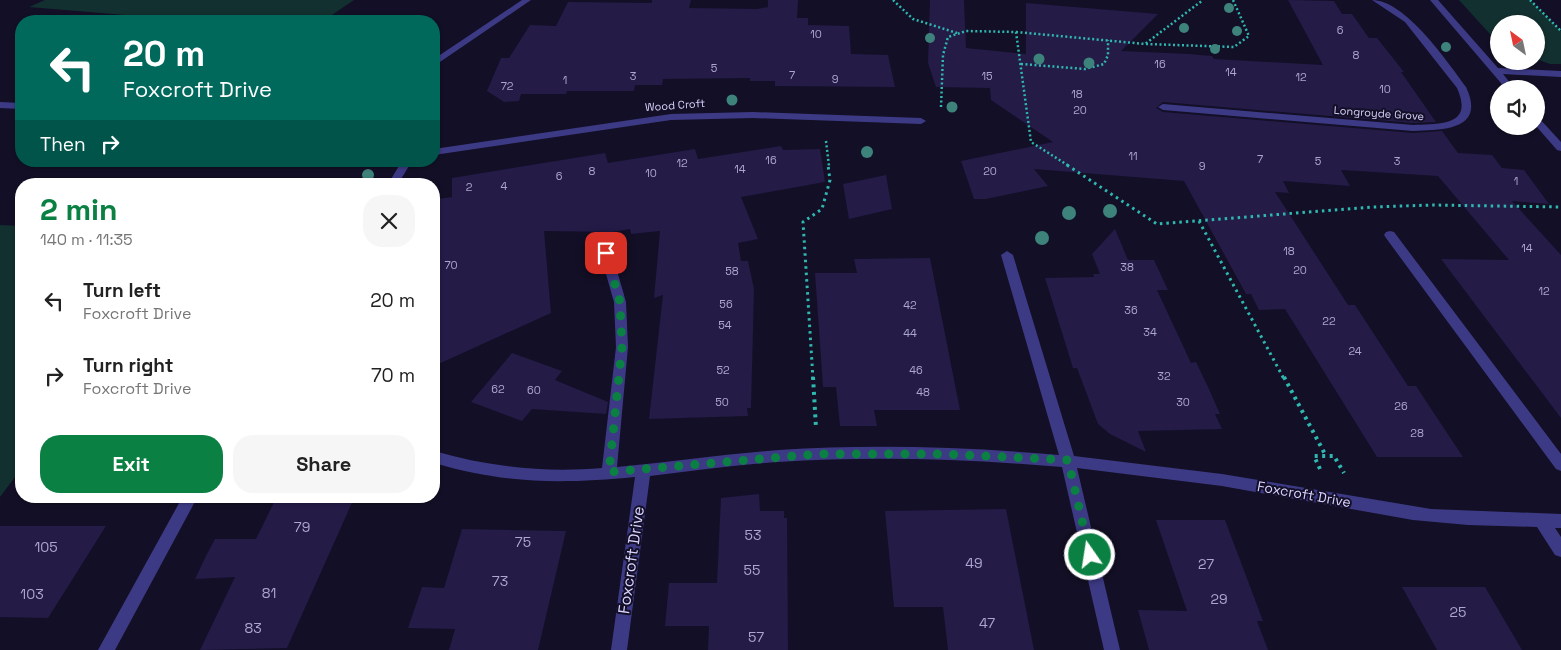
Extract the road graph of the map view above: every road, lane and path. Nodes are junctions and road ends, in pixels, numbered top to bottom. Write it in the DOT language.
graph roads {
  1 [pos="527,0"];
  2 [pos="893,0"];
  3 [pos="1203,0"];
  4 [pos="1233,0"];
  5 [pos="1376,0"];
  6 [pos="1434,0"];
  7 [pos="1530,0"];
  8 [pos="1561,31"];
  9 [pos="1016,32"];
  10 [pos="957,34"];
  11 [pos="1108,40"];
  12 [pos="1145,44"];
  13 [pos="440,59"];
  14 [pos="1021,64"];
  15 [pos="1496,71"];
  16 [pos="1561,74"];
  17 [pos="1503,80"];
  18 [pos="0,105"];
  19 [pos="15,106"];
  20 [pos="1163,107"];
  21 [pos="824,118"];
  22 [pos="921,121"];
  23 [pos="1545,130"];
  24 [pos="1561,148"];
  25 [pos="440,151"];
  26 [pos="403,167"];
  27 [pos="397,178"];
  28 [pos="1561,208"];
  29 [pos="1199,221"];
  30 [pos="1390,235"];
  31 [pos="606,253"];
  32 [pos="1007,255"];
  33 [pos="818,454"];
  34 [pos="1326,456"];
  35 [pos="440,459"];
  36 [pos="1068,460"];
  37 [pos="1561,465"];
  38 [pos="643,471"];
  39 [pos="609,472"];
  40 [pos="188,503"];
  41 [pos="1541,520"];
  42 [pos="1561,521"];
  43 [pos="1561,550"];
  44 [pos="106,650"];
  45 [pos="619,650"];
  46 [pos="1112,650"];
  1 -- 13 [label="street"];
  2 -- 10 [label="path"];
  3 -- 12 [label="path"];
  4 -- 12 [label="path"];
  5 -- 20 [label="street, Longroyde Grove"];
  6 -- 15 [label="street"];
  7 -- 8 [label="path"];
  9 -- 10 [label="path"];
  9 -- 11 [label="path"];
  9 -- 14 [label="path"];
  10 -- 22 [label="path"];
  11 -- 12 [label="path"];
  11 -- 14 [label="path"];
  14 -- 29 [label="path"];
  15 -- 16 [label="street"];
  15 -- 17 [label="street"];
  18 -- 19 [label="street"];
  21 -- 22 [label="street, Wood Croft"];
  21 -- 25 [label="street, Wood Croft"];
  21 -- 33 [label="path"];
  23 -- 24 [label="street"];
  26 -- 27 [label="street"];
  28 -- 29 [label="path"];
  29 -- 34 [label="path"];
  30 -- 37 [label="street"];
  31 -- 39 [label="street"];
  32 -- 36 [label="street"];
  33 -- 36 [label="street, Foxcroft Drive"];
  33 -- 38 [label="street, Foxcroft Drive"];
  35 -- 39 [label="street, Foxcroft Drive"];
  36 -- 41 [label="street, Foxcroft Drive"];
  36 -- 46 [label="street"];
  38 -- 39 [label="street, Foxcroft Drive"];
  38 -- 45 [label="street, Foxcroft Drive"];
  40 -- 44 [label="street"];
  41 -- 42 [label="street, Foxcroft Drive"];
  41 -- 43 [label="street"];
}
